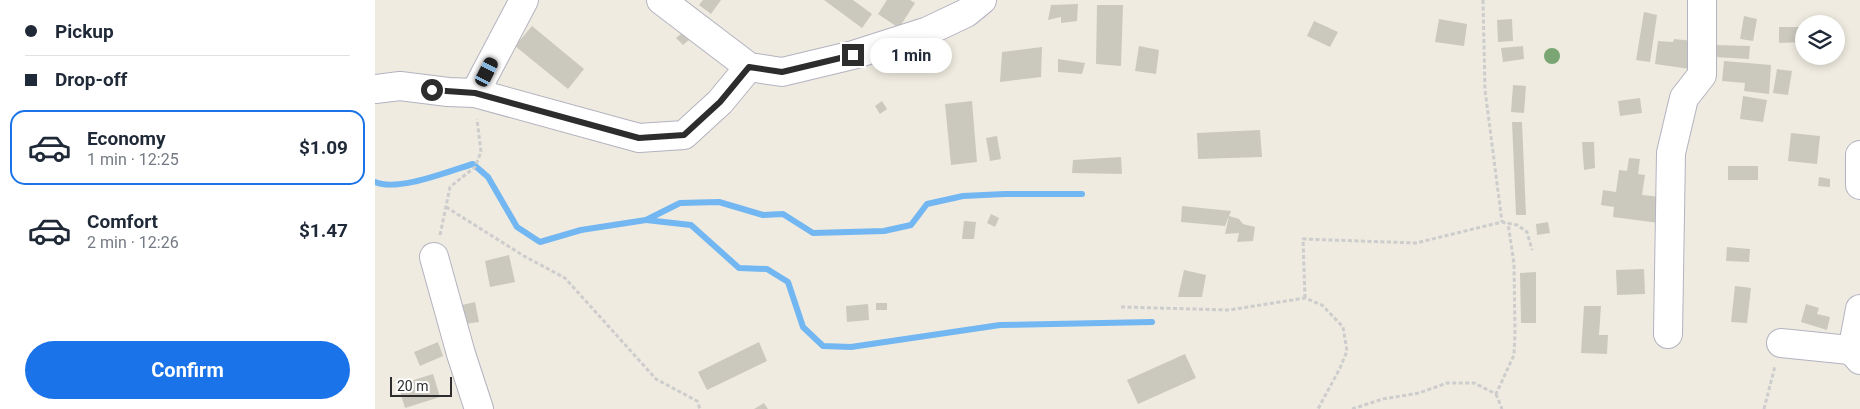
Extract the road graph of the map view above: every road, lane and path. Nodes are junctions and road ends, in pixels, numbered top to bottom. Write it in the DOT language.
graph roads {
  1 [pos="524,0"];
  2 [pos="661,0"];
  3 [pos="981,0"];
  4 [pos="1483,0"];
  5 [pos="1702,0"];
  6 [pos="749,67"];
  7 [pos="375,89"];
  8 [pos="475,93"];
  9 [pos="1860,155"];
  10 [pos="1860,185"];
  11 [pos="446,207"];
  12 [pos="1502,222"];
  13 [pos="1508,223"];
  14 [pos="1532,250"];
  15 [pos="434,257"];
  16 [pos="1305,298"];
  17 [pos="1121,307"];
  18 [pos="1860,309"];
  19 [pos="1668,334"];
  20 [pos="1781,343"];
  21 [pos="1857,354"];
  22 [pos="1496,394"];
  23 [pos="479,409"];
  24 [pos="700,409"];
  25 [pos="1318,409"];
  26 [pos="1352,409"];
  27 [pos="1502,409"];
  28 [pos="1765,409"];
  1 -- 8 [label="street"];
  2 -- 6 [label="street"];
  3 -- 6 [label="street"];
  4 -- 12 [label="path"];
  5 -- 19 [label="street"];
  6 -- 8 [label="street"];
  7 -- 8 [label="street"];
  8 -- 11 [label="path"];
  9 -- 10 [label="street"];
  11 -- 15 [label="path"];
  11 -- 24 [label="path"];
  12 -- 13 [label="path"];
  12 -- 16 [label="path"];
  13 -- 14 [label="path"];
  13 -- 22 [label="path"];
  15 -- 23 [label="street"];
  16 -- 17 [label="path"];
  16 -- 25 [label="path"];
  18 -- 21 [label="street"];
  20 -- 21 [label="street"];
  20 -- 28 [label="path"];
  22 -- 26 [label="path"];
  22 -- 27 [label="path"];
}
